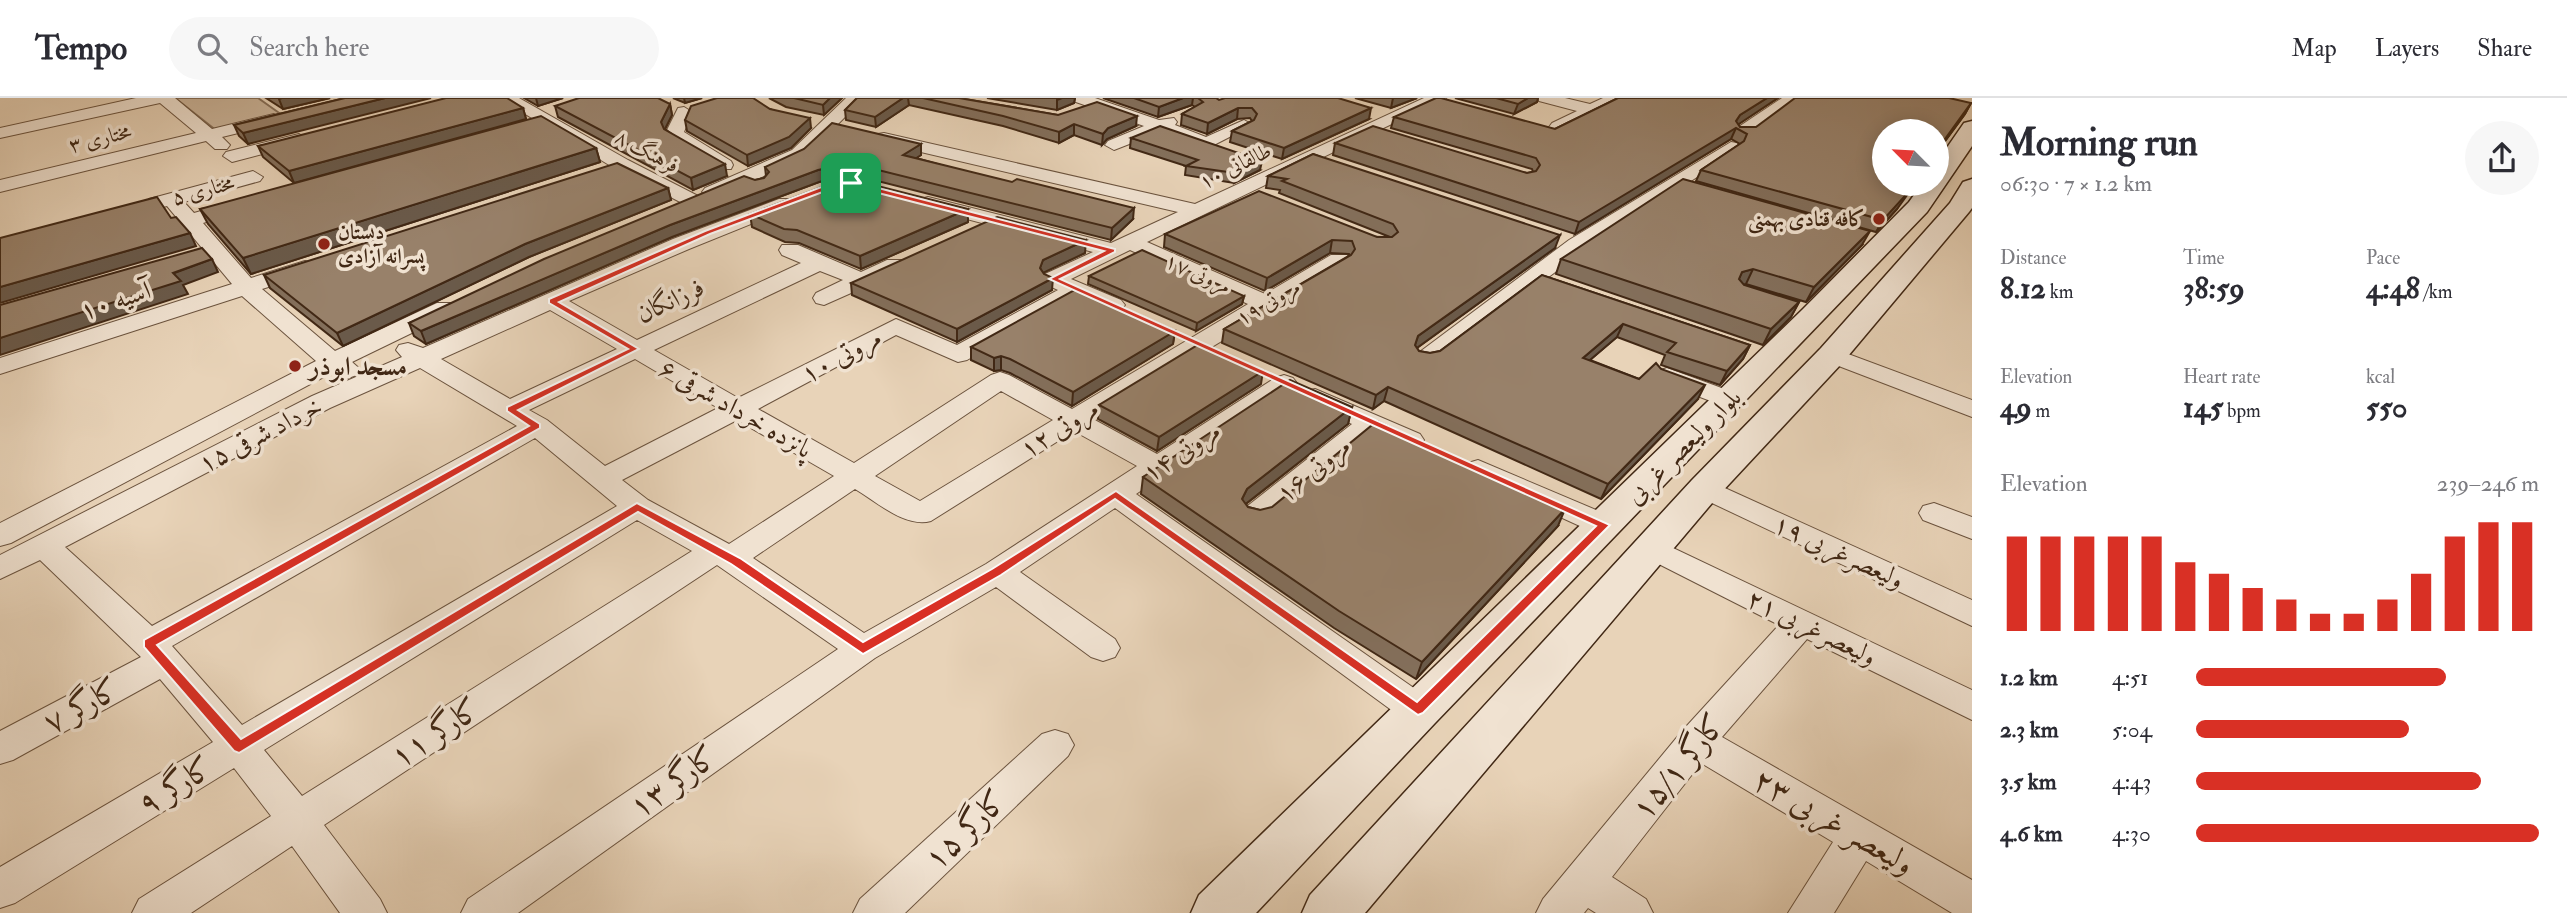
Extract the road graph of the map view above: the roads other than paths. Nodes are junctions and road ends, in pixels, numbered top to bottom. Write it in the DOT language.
graph roads {
  1 [pos="159,98"];
  2 [pos="165,98"];
  3 [pos="507,98"];
  4 [pos="856,98"];
  5 [pos="1129,98"];
  6 [pos="1546,98"];
  7 [pos="1616,98"];
  8 [pos="1793,98"];
  9 [pos="1436,99"];
  10 [pos="664,103"];
  11 [pos="705,105"];
  12 [pos="1087,105"];
  13 [pos="563,107"];
  14 [pos="1460,107"];
  15 [pos="1592,110"];
  16 [pos="684,112"];
  17 [pos="292,115"];
  18 [pos="1181,117"];
  19 [pos="542,118"];
  20 [pos="819,123"];
  21 [pos="1244,125"];
  22 [pos="1159,126"];
  23 [pos="523,128"];
  24 [pos="1972,128"];
  25 [pos="1536,129"];
  26 [pos="0,133"];
  27 [pos="212,134"];
  28 [pos="313,136"];
  29 [pos="1208,143"];
  30 [pos="1114,145"];
  31 [pos="1233,151"];
  32 [pos="232,156"];
  33 [pos="1310,156"];
  34 [pos="1258,160"];
  35 [pos="621,164"];
  36 [pos="1336,164"];
  37 [pos="1283,169"];
  38 [pos="595,173"];
  39 [pos="253,177"];
  40 [pos="746,178"];
  41 [pos="1673,183"];
  42 [pos="0,186"];
  43 [pos="1242,188"];
  44 [pos="1700,191"];
  45 [pos="1959,195"];
  46 [pos="902,196"];
  47 [pos="1267,198"];
  48 [pos="171,199"];
  49 [pos="693,201"];
  50 [pos="132,209"];
  51 [pos="671,210"];
  52 [pos="1196,210"];
  53 [pos="995,220"];
  54 [pos="188,221"];
  55 [pos="958,236"];
  56 [pos="1552,236"];
  57 [pos="1577,245"];
  58 [pos="1121,246"];
  59 [pos="213,250"];
  60 [pos="790,250"];
  61 [pos="186,258"];
  62 [pos="910,258"];
  63 [pos="1339,260"];
  64 [pos="324,262"];
  65 [pos="818,262"];
  66 [pos="1534,277"];
  67 [pos="861,280"];
  68 [pos="1065,284"];
  69 [pos="1560,286"];
  70 [pos="246,287"];
  71 [pos="468,297"];
  72 [pos="824,298"];
  73 [pos="552,301"];
  74 [pos="1266,303"];
  75 [pos="1137,316"];
  76 [pos="386,336"];
  77 [pos="1186,337"];
  78 [pos="635,349"];
  79 [pos="1223,354"];
  80 [pos="1832,355"];
  81 [pos="1425,357"];
  82 [pos="421,358"];
  83 [pos="333,362"];
  84 [pos="0,366"];
  85 [pos="1664,375"];
  86 [pos="368,381"];
  87 [pos="1729,400"];
  88 [pos="510,409"];
  89 [pos="738,409"];
  90 [pos="1972,409"];
  91 [pos="1073,420"];
  92 [pos="1371,422"];
  93 [pos="537,426"];
  94 [pos="1432,449"];
  95 [pos="1457,460"];
  96 [pos="1158,466"];
  97 [pos="855,476"];
  98 [pos="604,478"];
  99 [pos="1705,488"];
  100 [pos="1116,494"];
  101 [pos="637,507"];
  102 [pos="1934,513"];
  103 [pos="920,514"];
  104 [pos="1256,515"];
  105 [pos="1604,525"];
  106 [pos="1972,529"];
  107 [pos="0,536"];
  108 [pos="44,546"];
  109 [pos="1652,548"];
  110 [pos="725,556"];
  111 [pos="0,568"];
  112 [pos="997,572"];
  113 [pos="1972,614"];
  114 [pos="1801,622"];
  115 [pos="1103,648"];
  116 [pos="863,649"];
  117 [pos="155,653"];
  118 [pos="1972,706"];
  119 [pos="1418,709"];
  120 [pos="1696,741"];
  121 [pos="1055,745"];
  122 [pos="239,747"];
  123 [pos="0,749"];
  124 [pos="298,821"];
  125 [pos="1859,836"];
  126 [pos="1584,880"];
  127 [pos="0,889"];
  128 [pos="1972,902"];
  129 [pos="154,913"];
  130 [pos="366,913"];
  131 [pos="484,913"];
  132 [pos="875,913"];
  133 [pos="1219,913"];
  134 [pos="1330,913"];
  135 [pos="1558,913"];
  136 [pos="1631,913"];
  137 [pos="1810,913"];
  1 -- 26 [label="street"];
  2 -- 27 [label="street"];
  3 -- 19 [label="street, فرهنگ ۸"];
  4 -- 20 [label="street"];
  5 -- 12 [label="street"];
  6 -- 15 [label="street"];
  7 -- 15 [label="street"];
  8 -- 41 [label="street"];
  9 -- 14 [label="street"];
  9 -- 33 [label="street, طالقانی ۱۰"];
  10 -- 16 [label="street"];
  11 -- 16 [label="street"];
  12 -- 22 [label="street"];
  13 -- 19 [label="street"];
  15 -- 25 [label="street"];
  16 -- 40 [label="street"];
  17 -- 27 [label="street, مختاری ۳"];
  18 -- 22 [label="street"];
  19 -- 23 [label="street"];
  19 -- 35 [label="street, فرهنگ ۸"];
  20 -- 40 [label="street"];
  20 -- 52 [label="street"];
  21 -- 29 [label="street"];
  22 -- 29 [label="street"];
  22 -- 30 [label="street"];
  24 -- 45 [label="street, بلوار ولیعصر غربی"];
  27 -- 32 [label="street"];
  27 -- 42 [label="street, مختاری ۳"];
  28 -- 32 [label="street"];
  29 -- 31 [label="street"];
  32 -- 39 [label="street"];
  33 -- 36 [label="street"];
  33 -- 37 [label="street, طالقانی ۱۰"];
  34 -- 37 [label="street"];
  35 -- 38 [label="street"];
  35 -- 49 [label="street, فرهنگ ۸"];
  37 -- 43 [label="street, طالقانی ۱۰"];
  39 -- 48 [label="street, مختاری ۵"];
  39 -- 54 [label="street"];
  40 -- 49 [label="street"];
  40 -- 73 [label="street, ۱۵ خرداد شرقی"];
  41 -- 44 [label="street"];
  41 -- 57 [label="street"];
  43 -- 47 [label="street"];
  43 -- 52 [label="street, طالقانی ۱۰"];
  45 -- 80 [label="street, بلوار ولیعصر غربی"];
  45 -- 87 [label="street, بلوار ولیعصر غربی"];
  46 -- 53 [label="street"];
  48 -- 50 [label="street, مختاری ۵"];
  48 -- 54 [label="street"];
  49 -- 51 [label="street"];
  52 -- 58 [label="street, طالقانی ۱۰"];
  53 -- 55 [label="street"];
  53 -- 58 [label="street"];
  54 -- 59 [label="street"];
  56 -- 57 [label="street"];
  57 -- 66 [label="street"];
  58 -- 68 [label="street, طالقانی ۱۰"];
  58 -- 74 [label="street, مروتی ۱۷"];
  59 -- 61 [label="street"];
  59 -- 70 [label="street"];
  60 -- 65 [label="street"];
  62 -- 67 [label="street"];
  63 -- 74 [label="street, مروتی ۱۹"];
  64 -- 70 [label="street, آسیه ۱۰"];
  65 -- 67 [label="street"];
  65 -- 78 [label="street, فرزانگان"];
  66 -- 69 [label="street"];
  66 -- 81 [label="street"];
  67 -- 72 [label="street"];
  68 -- 75 [label="street"];
  68 -- 89 [label="street, مروتی ۱۰"];
  70 -- 83 [label="street"];
  70 -- 84 [label="street, آسیه ۱۰"];
  71 -- 76 [label="street, ۱۵ خرداد شرقی"];
  73 -- 78 [label="street, پانزده خرداد شرقی ۶"];
  73 -- 82 [label="street, ۱۵ خرداد شرقی"];
  74 -- 77 [label="street, مروتی ۱۹"];
  76 -- 82 [label="street"];
  76 -- 83 [label="street, ۱۵ خرداد شرقی"];
  77 -- 79 [label="street"];
  77 -- 91 [label="street, مروتی ۱۲"];
  78 -- 88 [label="street, فرزانگان"];
  78 -- 89 [label="street, پانزده خرداد شرقی ۶"];
  80 -- 90 [label="street"];
  80 -- 99 [label="street, بلوار ولیعصر غربی"];
  82 -- 86 [label="street, ۱۵ خرداد شرقی"];
  82 -- 88 [label="street"];
  83 -- 86 [label="street"];
  83 -- 107 [label="street, ۱۵ خرداد شرقی"];
  85 -- 87 [label="street"];
  86 -- 108 [label="street, ۱۵ خرداد شرقی"];
  87 -- 105 [label="street, بلوار ولیعصر غربی"];
  88 -- 93 [label="street"];
  89 -- 97 [label="street, پانزده خرداد شرقی ۶"];
  89 -- 98 [label="street, مروتی ۱۰"];
  91 -- 96 [label="street"];
  91 -- 97 [label="street, کارگر ۱۱"];
  91 -- 103 [label="street, مروتی ۱۲"];
  92 -- 94 [label="street"];
  92 -- 96 [label="street, مروتی ۱۴"];
  92 -- 104 [label="street, مروتی ۱۶"];
  93 -- 98 [label="street"];
  93 -- 117 [label="street, کارگر ۷"];
  95 -- 105 [label="street"];
  96 -- 100 [label="street, مروتی ۱۴"];
  97 -- 103 [label="street, پانزده خرداد شرقی ۶"];
  97 -- 110 [label="street, کارگر ۱۱"];
  98 -- 101 [label="street"];
  99 -- 109 [label="street, بلوار ولیعصر غربی"];
  99 -- 113 [label="street, ولیعصرغربی ۱۹"];
  100 -- 112 [label="street, مروتی ۱۴"];
  100 -- 119 [label="street"];
  101 -- 110 [label="street"];
  101 -- 122 [label="street, کارگر ۹"];
  102 -- 106 [label="street"];
  105 -- 109 [label="street"];
  105 -- 119 [label="street, بلوار ولیعصر غربی"];
  108 -- 111 [label="street, ۱۵ خرداد شرقی"];
  108 -- 117 [label="street"];
  109 -- 114 [label="street, ولیعصرغربی ۲۱"];
  109 -- 134 [label="street, بلوار ولیعصر غربی"];
  110 -- 116 [label="street"];
  110 -- 124 [label="street, کارگر ۱۱"];
  112 -- 115 [label="street"];
  112 -- 116 [label="street, مروتی ۱۴"];
  114 -- 118 [label="street, ولیعصرغربی ۲۱"];
  114 -- 120 [label="street, کارگر ۱۵/۱"];
  116 -- 131 [label="street, کارگر ۱۳"];
  117 -- 122 [label="street"];
  117 -- 123 [label="street, کارگر ۷"];
  119 -- 133 [label="street, بلوار ولیعصر غربی"];
  120 -- 125 [label="street, ولیعصر غربی ۲۳"];
  120 -- 126 [label="street, کارگر ۱۵/۱"];
  121 -- 132 [label="street, کارگر ۱۵"];
  122 -- 124 [label="street"];
  122 -- 127 [label="street, کارگر ۹"];
  124 -- 129 [label="street, کارگر ۱۱"];
  124 -- 130 [label="street"];
  125 -- 128 [label="street, ولیعصر غربی ۲۳"];
  125 -- 137 [label="street"];
  126 -- 135 [label="street, کارگر ۱۵/۱"];
  126 -- 136 [label="street"];
}
